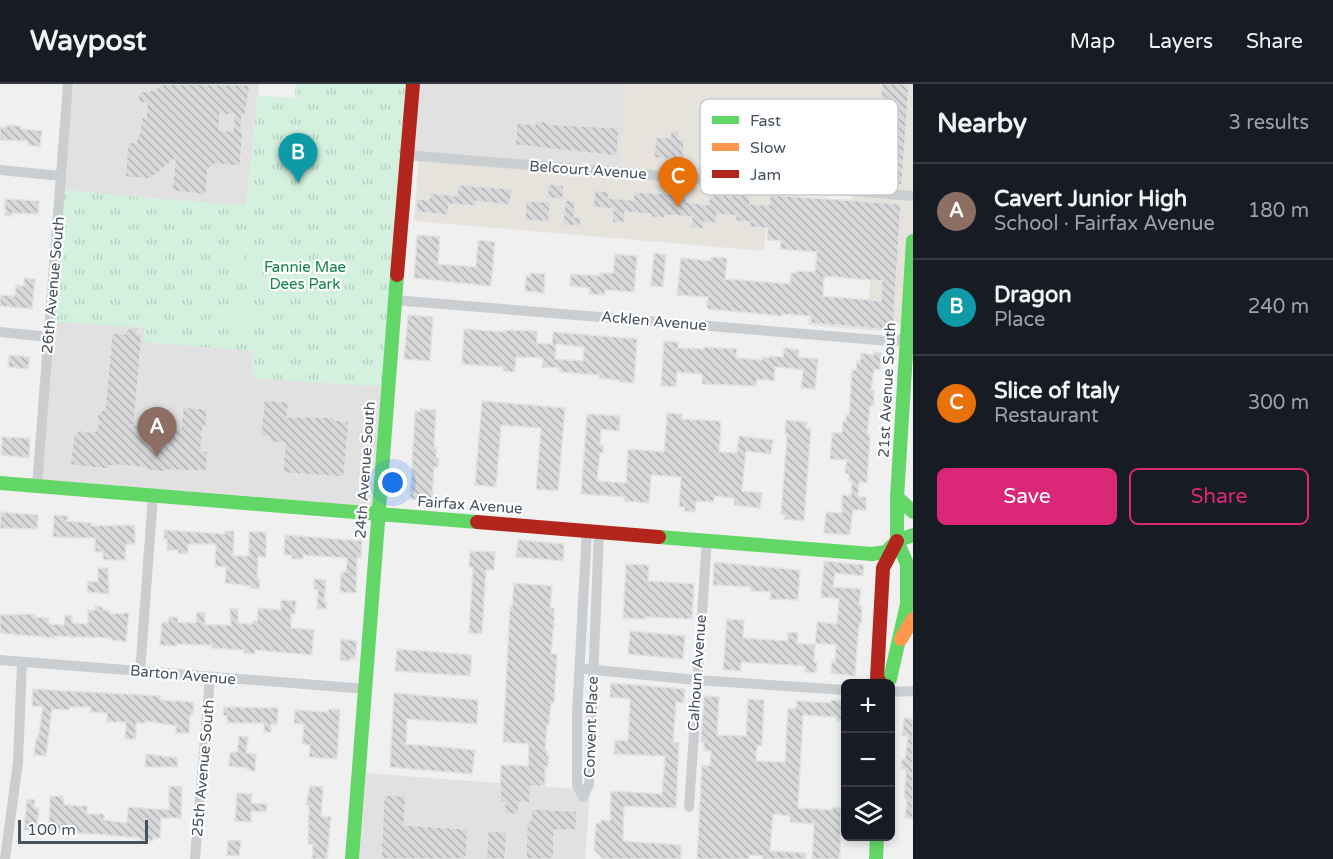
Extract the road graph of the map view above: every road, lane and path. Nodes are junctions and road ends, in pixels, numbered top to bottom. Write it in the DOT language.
graph roads {
  1 [pos="68,84"];
  2 [pos="413,84"];
  3 [pos="406,155"];
  4 [pos="0,170"];
  5 [pos="61,176"];
  6 [pos="700,179"];
  7 [pos="898,195"];
  8 [pos="913,196"];
  9 [pos="913,241"];
  10 [pos="394,300"];
  11 [pos="0,332"];
  12 [pos="909,336"];
  13 [pos="49,337"];
  14 [pos="0,483"];
  15 [pos="36,486"];
  16 [pos="153,496"];
  17 [pos="897,497"];
  18 [pos="913,512"];
  19 [pos="379,514"];
  20 [pos="593,531"];
  21 [pos="913,535"];
  22 [pos="707,540"];
  23 [pos="897,541"];
  24 [pos="913,619"];
  25 [pos="900,640"];
  26 [pos="0,660"];
  27 [pos="22,662"];
  28 [pos="580,668"];
  29 [pos="592,670"];
  30 [pos="140,672"];
  31 [pos="210,678"];
  32 [pos="878,679"];
  33 [pos="890,679"];
  34 [pos="696,680"];
  35 [pos="367,689"];
  36 [pos="841,690"];
  37 [pos="913,691"];
  38 [pos="895,692"];
  39 [pos="689,807"];
  40 [pos="877,841"];
  41 [pos="3,859"];
  42 [pos="195,859"];
  43 [pos="352,859"];
  44 [pos="876,859"];
  1 -- 5 [label="street, 26th Avenue South"];
  2 -- 3 [label="street, 24th Avenue South"];
  3 -- 6 [label="street, Belcourt Avenue"];
  3 -- 10 [label="street, 24th Avenue South"];
  4 -- 5 [label="street"];
  5 -- 13 [label="street, 26th Avenue South"];
  7 -- 8 [label="street, Belcourt Avenue"];
  9 -- 12 [label="street, 21st Avenue South"];
  10 -- 12 [label="street, Acklen Avenue"];
  10 -- 19 [label="street, 24th Avenue South"];
  11 -- 13 [label="street"];
  12 -- 17 [label="street, 21st Avenue South"];
  13 -- 15 [label="street, 26th Avenue South"];
  14 -- 15 [label="street, Fairfax Avenue"];
  15 -- 16 [label="street, Fairfax Avenue"];
  16 -- 19 [label="street, Fairfax Avenue"];
  16 -- 30 [label="street"];
  17 -- 18 [label="street"];
  17 -- 23 [label="street, 21st Avenue South"];
  19 -- 20 [label="street, Fairfax Avenue"];
  19 -- 35 [label="street, 24th Avenue South"];
  20 -- 22 [label="street, Fairfax Avenue"];
  20 -- 28 [label="street, Convent Place"];
  20 -- 29 [label="street, Convent Place"];
  21 -- 23 [label="street, Fairfax Avenue"];
  22 -- 23 [label="street, Fairfax Avenue"];
  22 -- 34 [label="street, Calhoun Avenue"];
  23 -- 25 [label="street, 21st Avenue South"];
  23 -- 32 [label="street, 21st Avenue South"];
  24 -- 25 [label="street"];
  25 -- 33 [label="street, 21st Avenue South"];
  26 -- 27 [label="street, Barton Avenue"];
  27 -- 30 [label="street, Barton Avenue"];
  27 -- 41 [label="street"];
  28 -- 29 [label="street"];
  28 -- 29 [label="street, Convent Place"];
  29 -- 34 [label="street"];
  30 -- 31 [label="street, Barton Avenue"];
  31 -- 35 [label="street, Barton Avenue"];
  31 -- 42 [label="street, 25th Avenue South"];
  34 -- 36 [label="street"];
  34 -- 39 [label="street, Calhoun Avenue"];
  35 -- 43 [label="street, 24th Avenue South"];
  37 -- 38 [label="street"];
  40 -- 44 [label="street"];
}
